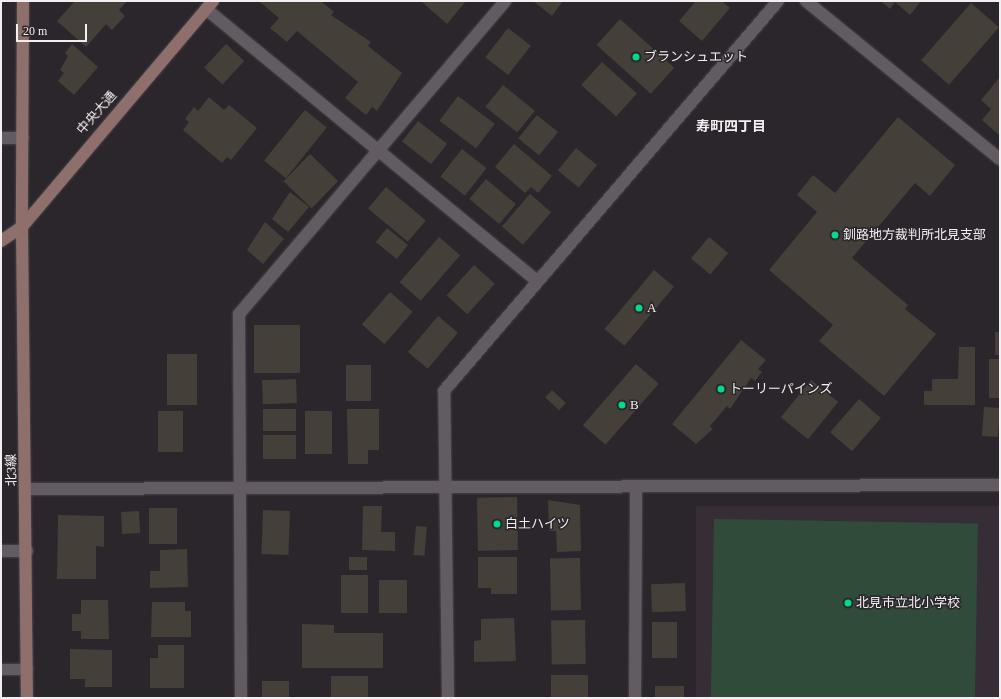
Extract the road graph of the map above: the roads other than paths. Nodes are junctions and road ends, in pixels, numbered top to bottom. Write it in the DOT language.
graph roads {
  1 [pos="23,1"];
  2 [pos="505,1"];
  3 [pos="778,1"];
  4 [pos="806,1"];
  5 [pos="210,5"];
  6 [pos="1,138"];
  7 [pos="23,138"];
  8 [pos="379,151"];
  9 [pos="1000,159"];
  10 [pos="22,227"];
  11 [pos="1,241"];
  12 [pos="536,280"];
  13 [pos="1000,485"];
  14 [pos="445,486"];
  15 [pos="636,487"];
  16 [pos="240,488"];
  17 [pos="27,489"];
  18 [pos="1,551"];
  19 [pos="27,551"];
  20 [pos="1,669"];
  21 [pos="27,669"];
  22 [pos="27,698"];
  23 [pos="241,698"];
  24 [pos="448,698"];
  25 [pos="635,698"];
  1 -- 7 [label="street, 北3線"];
  2 -- 8 [label="street"];
  3 -- 12 [label="street"];
  4 -- 9 [label="street"];
  5 -- 8 [label="street"];
  5 -- 10 [label="street, 中央大通"];
  6 -- 7 [label="street"];
  7 -- 10 [label="street, 北3線"];
  8 -- 12 [label="street"];
  8 -- 16 [label="street"];
  10 -- 11 [label="street, 中央大通"];
  10 -- 17 [label="street, 北3線"];
  12 -- 14 [label="street"];
  13 -- 15 [label="street"];
  14 -- 15 [label="street"];
  14 -- 16 [label="street"];
  14 -- 24 [label="street"];
  15 -- 25 [label="street"];
  16 -- 17 [label="street"];
  16 -- 23 [label="street"];
  17 -- 19 [label="street, 北3線"];
  18 -- 19 [label="street"];
  19 -- 21 [label="street, 北3線"];
  20 -- 21 [label="lane"];
  21 -- 22 [label="street, 北3線"];
}
